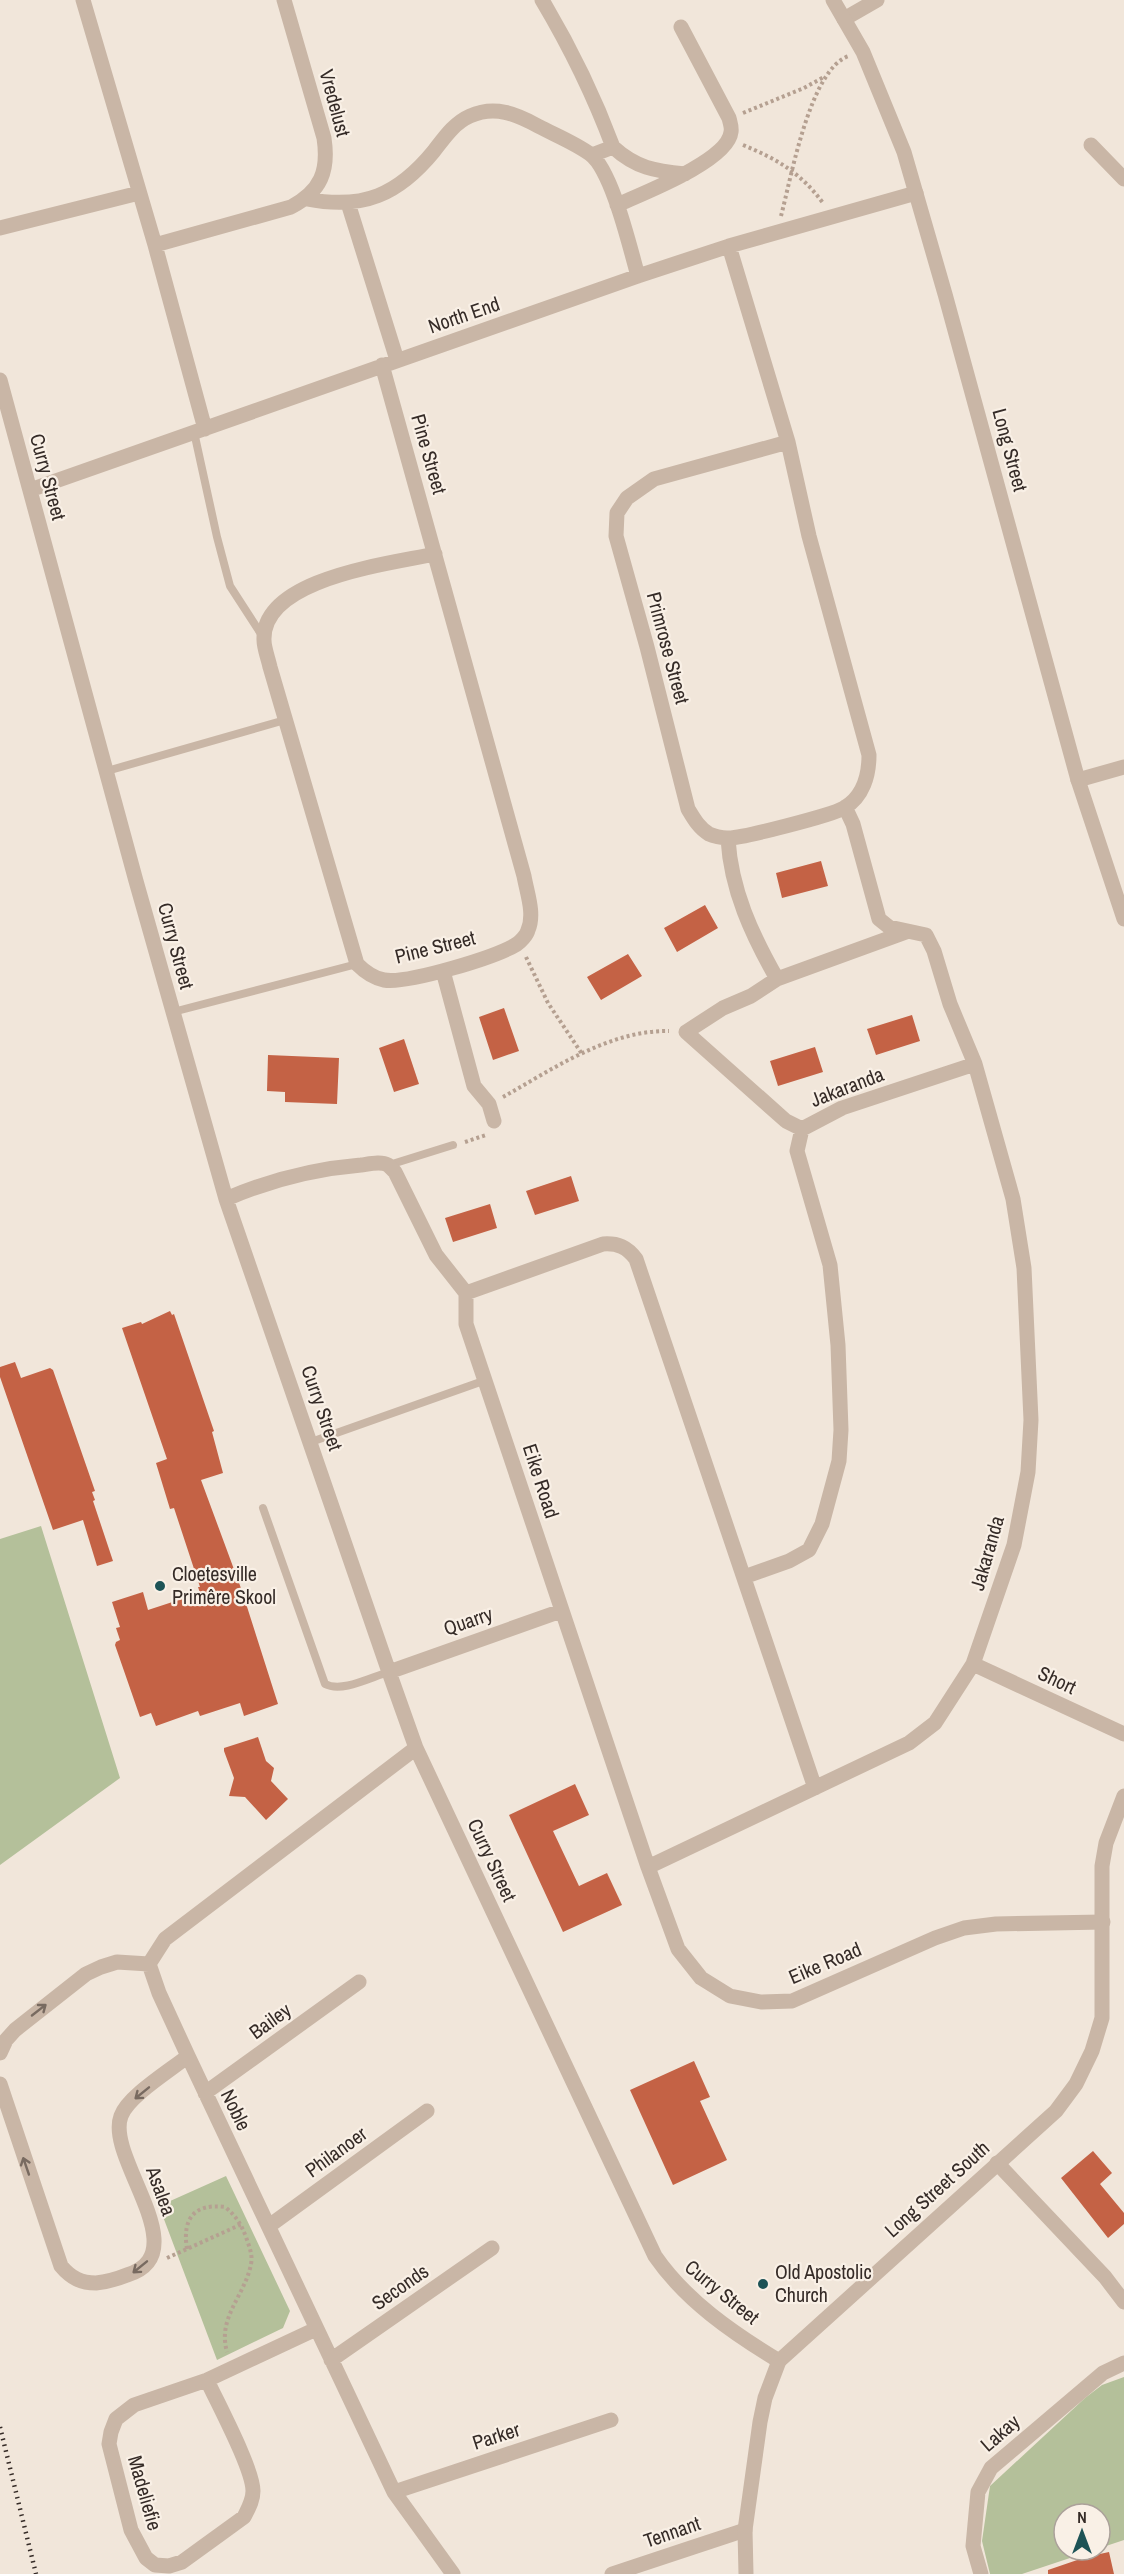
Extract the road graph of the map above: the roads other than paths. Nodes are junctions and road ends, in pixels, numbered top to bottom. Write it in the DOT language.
graph roads {
  1 [pos="83,0"];
  2 [pos="284,0"];
  3 [pos="542,0"];
  4 [pos="833,0"];
  5 [pos="877,0"];
  6 [pos="844,19"];
  7 [pos="681,27"];
  8 [pos="1091,145"];
  9 [pos="614,147"];
  10 [pos="592,155"];
  11 [pos="686,174"];
  12 [pos="1124,179"];
  13 [pos="139,193"];
  14 [pos="916,193"];
  15 [pos="307,199"];
  16 [pos="348,203"];
  17 [pos="617,205"];
  18 [pos="0,228"];
  19 [pos="155,245"];
  20 [pos="729,246"];
  21 [pos="638,276"];
  22 [pos="390,363"];
  23 [pos="0,380"];
  24 [pos="200,430"];
  25 [pos="788,442"];
  26 [pos="30,490"];
  27 [pos="435,554"];
  28 [pos="264,638"];
  29 [pos="285,720"];
  30 [pos="1124,767"];
  31 [pos="107,771"];
  32 [pos="1078,780"];
  33 [pos="845,807"];
  34 [pos="728,839"];
  35 [pos="1124,919"];
  36 [pos="906,932"];
  37 [pos="357,964"];
  38 [pos="443,971"];
  39 [pos="777,979"];
  40 [pos="172,1012"];
  41 [pos="975,1064"];
  42 [pos="494,1121"];
  43 [pos="802,1129"];
  44 [pos="453,1145"];
  45 [pos="389,1165"];
  46 [pos="226,1199"];
  47 [pos="466,1293"];
  48 [pos="486,1380"];
  49 [pos="311,1442"];
  50 [pos="263,1508"];
  51 [pos="744,1576"];
  52 [pos="561,1611"];
  53 [pos="973,1664"];
  54 [pos="389,1672"];
  55 [pos="1124,1734"];
  56 [pos="416,1748"];
  57 [pos="815,1788"];
  58 [pos="1124,1796"];
  59 [pos="648,1867"];
  60 [pos="1103,1922"];
  61 [pos="149,1964"];
  62 [pos="359,1982"];
  63 [pos="0,2053"];
  64 [pos="188,2056"];
  65 [pos="0,2084"];
  66 [pos="205,2093"];
  67 [pos="427,2111"];
  68 [pos="997,2163"];
  69 [pos="269,2226"];
  70 [pos="492,2248"];
  71 [pos="1124,2302"];
  72 [pos="316,2329"];
  73 [pos="331,2360"];
  74 [pos="779,2361"];
  75 [pos="1124,2363"];
  76 [pos="207,2380"];
  77 [pos="611,2420"];
  78 [pos="394,2492"];
  79 [pos="745,2530"];
  80 [pos="453,2574"];
  81 [pos="612,2574"];
  82 [pos="746,2574"];
  83 [pos="981,2574"];
  1 -- 13 [label="street"];
  2 -- 15 [label="street, Vredelust"];
  3 -- 9 [label="street"];
  4 -- 6 [label="street, Long Street"];
  5 -- 6 [label="street"];
  6 -- 14 [label="street, Long Street"];
  7 -- 11 [label="street"];
  8 -- 12 [label="street"];
  9 -- 10 [label="street"];
  9 -- 11 [label="street"];
  10 -- 16 [label="street"];
  10 -- 17 [label="street"];
  11 -- 17 [label="street"];
  13 -- 18 [label="street"];
  13 -- 19 [label="street"];
  14 -- 20 [label="street, North End"];
  14 -- 32 [label="street, Long Street"];
  15 -- 16 [label="street"];
  15 -- 19 [label="street"];
  16 -- 22 [label="street, Pine Street"];
  17 -- 21 [label="street"];
  19 -- 24 [label="street"];
  20 -- 21 [label="street, North End"];
  20 -- 25 [label="street"];
  21 -- 22 [label="street, North End"];
  22 -- 24 [label="street, North End"];
  22 -- 27 [label="street, Pine Street"];
  23 -- 26 [label="street, Curry Street"];
  24 -- 26 [label="street, North End"];
  24 -- 28 [label="lane"];
  25 -- 33 [label="street"];
  25 -- 34 [label="street, Primrose Street"];
  26 -- 31 [label="street, Curry Street"];
  27 -- 28 [label="street"];
  27 -- 38 [label="street, Pine Street"];
  28 -- 29 [label="street"];
  29 -- 31 [label="lane"];
  29 -- 37 [label="street"];
  30 -- 32 [label="street"];
  31 -- 40 [label="street, Curry Street"];
  32 -- 35 [label="street, Long Street"];
  33 -- 34 [label="street"];
  33 -- 36 [label="street"];
  34 -- 39 [label="street"];
  36 -- 39 [label="street"];
  36 -- 41 [label="street, Jakaranda"];
  37 -- 38 [label="street, Pine Street"];
  37 -- 40 [label="lane"];
  38 -- 42 [label="street"];
  39 -- 43 [label="street"];
  40 -- 46 [label="street, Curry Street"];
  41 -- 43 [label="street, Jakaranda"];
  41 -- 53 [label="street, Jakaranda"];
  43 -- 51 [label="street, Jakaranda"];
  44 -- 45 [label="lane"];
  45 -- 46 [label="street"];
  45 -- 47 [label="street"];
  46 -- 49 [label="street, Curry Street"];
  47 -- 48 [label="street, Eike Road"];
  47 -- 51 [label="street"];
  48 -- 49 [label="lane"];
  48 -- 52 [label="street, Eike Road"];
  49 -- 54 [label="street, Curry Street"];
  50 -- 54 [label="lane"];
  51 -- 57 [label="street"];
  52 -- 54 [label="street, Quarry"];
  52 -- 59 [label="street, Eike Road"];
  53 -- 55 [label="street, Short"];
  53 -- 57 [label="street, Jakaranda"];
  54 -- 56 [label="street, Curry Street"];
  56 -- 61 [label="street"];
  56 -- 74 [label="street, Curry Street"];
  57 -- 59 [label="street, Jakaranda"];
  58 -- 60 [label="street"];
  59 -- 60 [label="street, Eike Road"];
  60 -- 68 [label="street, Long Street South"];
  63 -- 61 [label="street, one-way"];
  61 -- 64 [label="street, Noble"];
  62 -- 66 [label="street, Bailey"];
  64 -- 65 [label="street, Asalea, one-way"];
  64 -- 66 [label="street, Noble"];
  66 -- 69 [label="street, Noble"];
  67 -- 69 [label="street, Philanoer"];
  68 -- 71 [label="street"];
  68 -- 74 [label="street, Long Street South"];
  69 -- 72 [label="street, Noble"];
  70 -- 73 [label="street, Seconds"];
  72 -- 73 [label="street, Noble"];
  72 -- 76 [label="street, Madeliefie"];
  73 -- 78 [label="street, Noble"];
  74 -- 79 [label="street, Long Street South"];
  75 -- 83 [label="street, Lakay"];
  76 -- 76 [label="street, Madeliefie"];
  77 -- 78 [label="street, Parker"];
  78 -- 80 [label="street, Noble"];
  79 -- 81 [label="street, Tennant"];
  79 -- 82 [label="street, Long Street South"];
}
